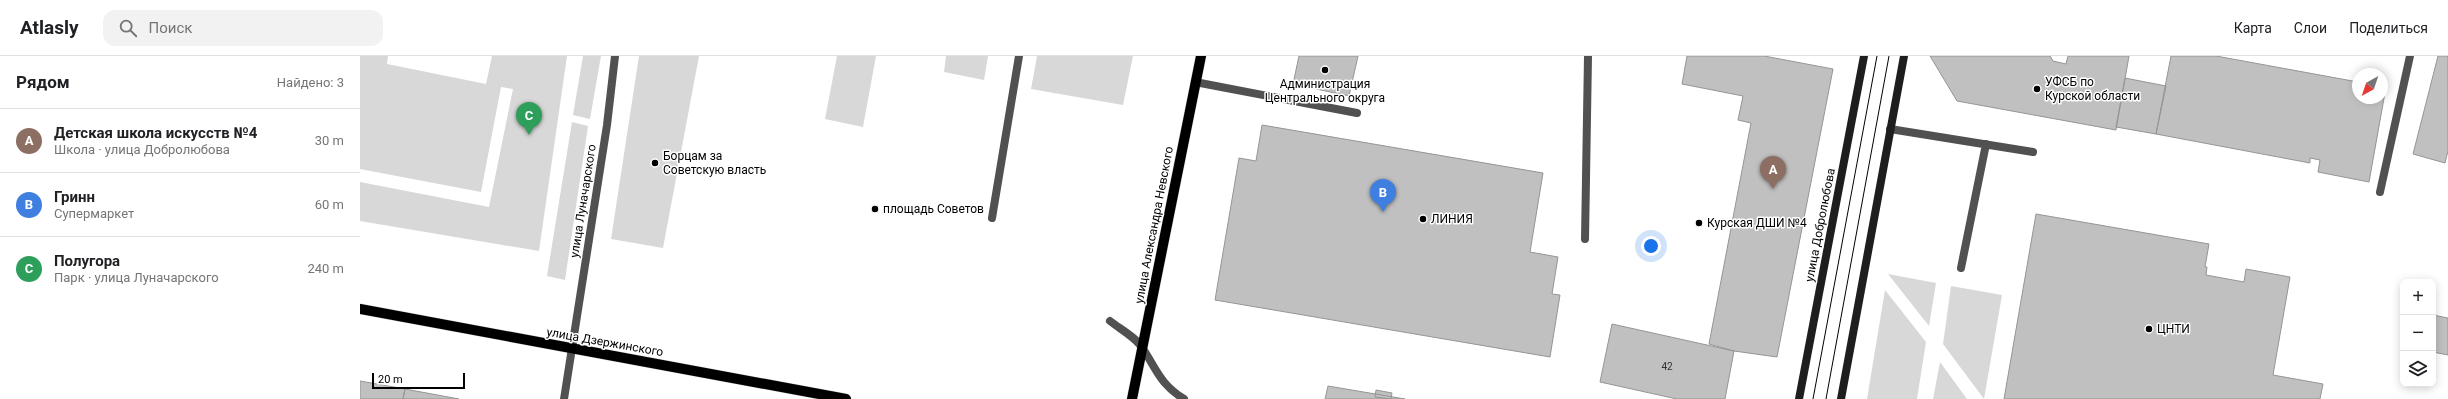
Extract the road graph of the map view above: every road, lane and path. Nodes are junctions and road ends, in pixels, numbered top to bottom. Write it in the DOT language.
graph roads {
  1 [pos="615,56"];
  2 [pos="1019,56"];
  3 [pos="1201,56"];
  4 [pos="1588,56"];
  5 [pos="1864,56"];
  6 [pos="1904,56"];
  7 [pos="2410,56"];
  8 [pos="1195,82"];
  9 [pos="1357,113"];
  10 [pos="1890,129"];
  11 [pos="1986,144"];
  12 [pos="2033,152"];
  13 [pos="2380,192"];
  14 [pos="992,218"];
  15 [pos="1585,240"];
  16 [pos="1961,268"];
  17 [pos="360,309"];
  18 [pos="1110,321"];
  19 [pos="1143,348"];
  20 [pos="571,349"];
  21 [pos="564,399"];
  22 [pos="846,399"];
  23 [pos="1132,399"];
  24 [pos="1184,399"];
  25 [pos="1799,399"];
  26 [pos="1841,399"];
  1 -- 20 [label="street, улица Луначарского"];
  2 -- 14 [label="street"];
  3 -- 8 [label="main road, улица Александра Невского"];
  4 -- 15 [label="street"];
  5 -- 25 [label="main road, улица Добролюбова"];
  6 -- 10 [label="main road"];
  7 -- 13 [label="street"];
  8 -- 9 [label="street"];
  8 -- 19 [label="main road, улица Александра Невского"];
  10 -- 11 [label="street"];
  10 -- 26 [label="main road"];
  11 -- 12 [label="street"];
  11 -- 16 [label="street"];
  17 -- 20 [label="main road, улица Дзержинского"];
  18 -- 19 [label="street"];
  19 -- 23 [label="main road, улица Александра Невского"];
  19 -- 24 [label="street"];
  20 -- 21 [label="street, улица Луначарского"];
  20 -- 22 [label="main road, улица Дзержинского"];
}
